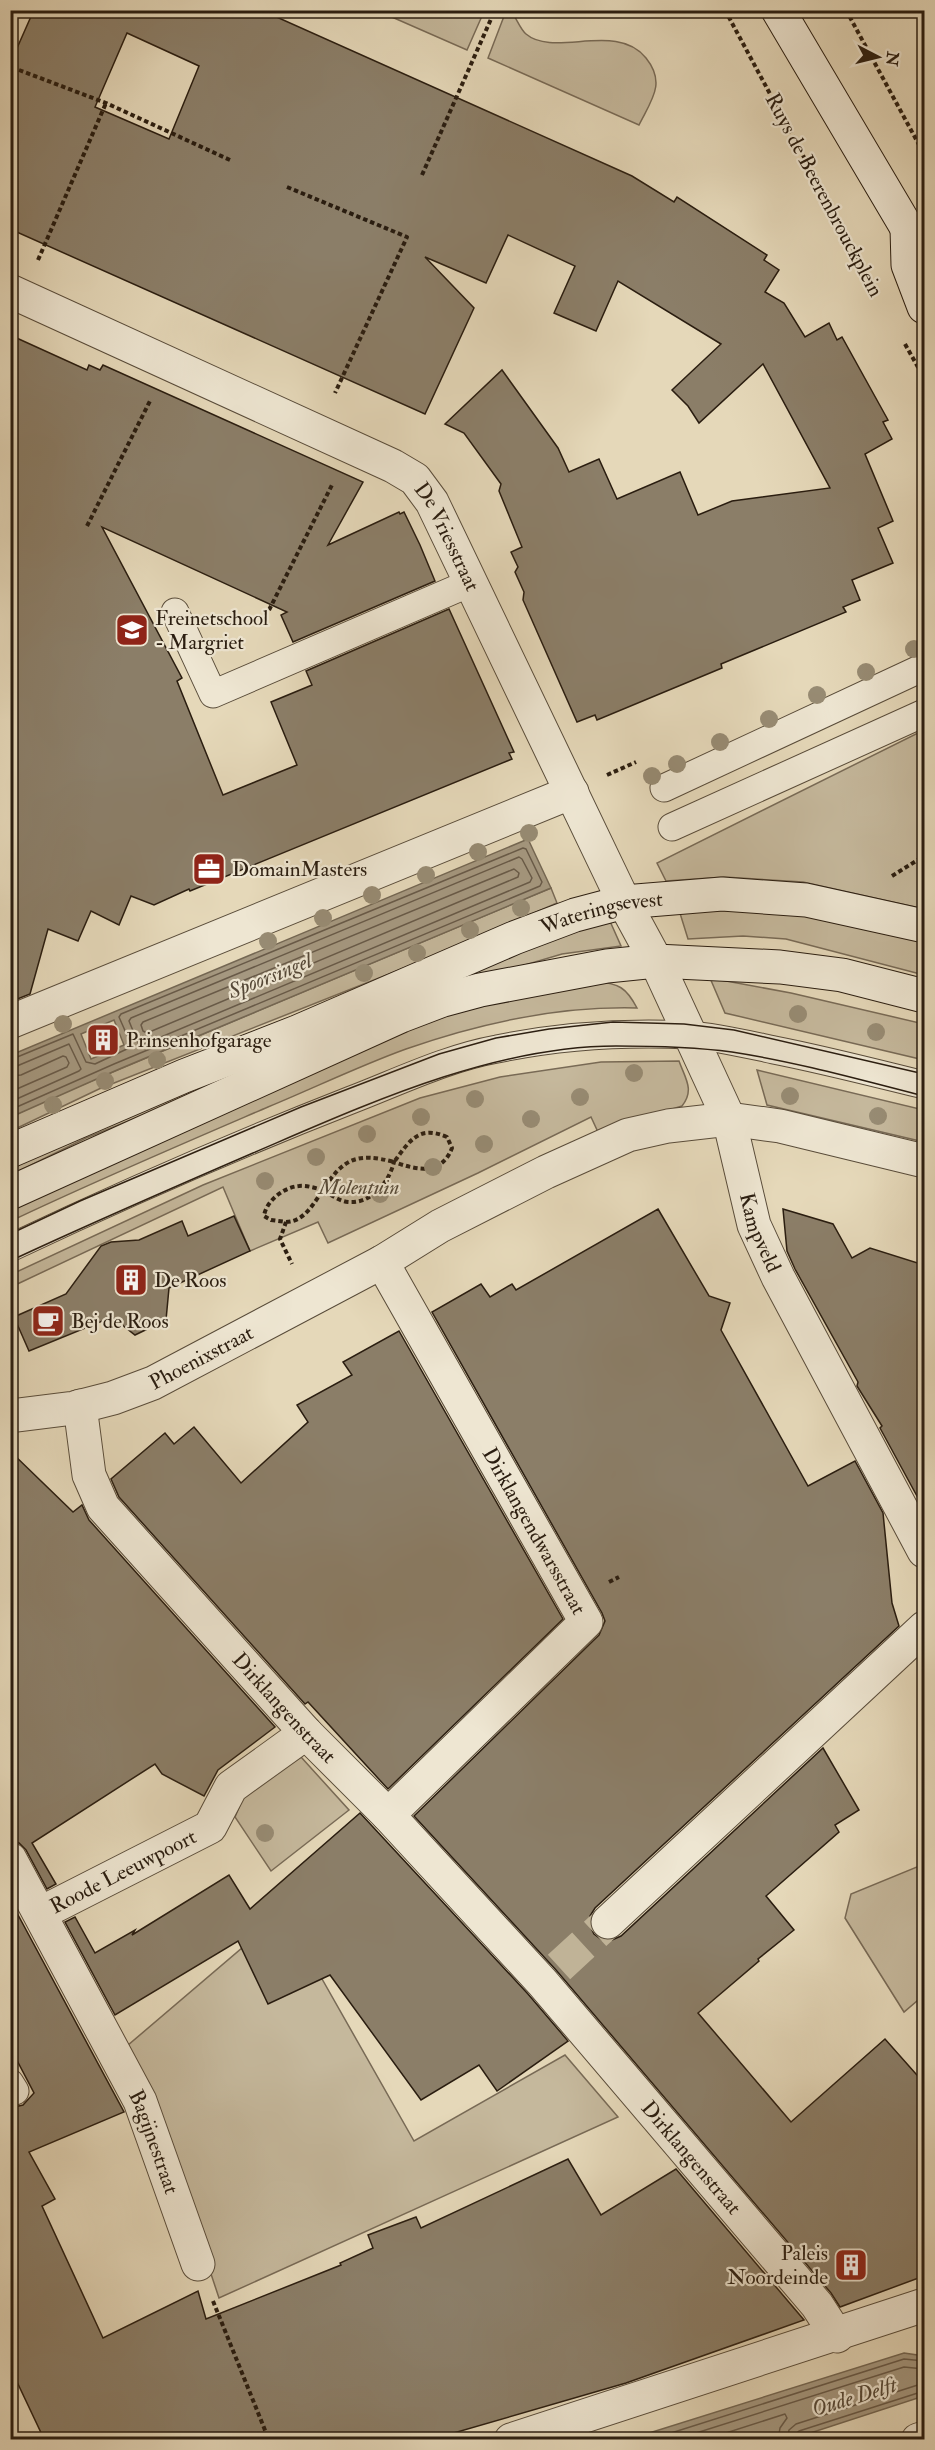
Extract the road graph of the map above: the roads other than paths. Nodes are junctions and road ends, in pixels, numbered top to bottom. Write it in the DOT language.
graph roads {
  1 [pos="778,10"];
  2 [pos="916,234"];
  3 [pos="16,294"];
  4 [pos="924,308"];
  5 [pos="470,583"];
  6 [pos="175,612"];
  7 [pos="924,667"];
  8 [pos="924,713"];
  9 [pos="664,788"];
  10 [pos="572,792"];
  11 [pos="672,827"];
  12 [pos="624,902"];
  13 [pos="924,926"];
  14 [pos="656,961"];
  15 [pos="924,996"];
  16 [pos="12,1017"];
  17 [pos="691,1035"];
  18 [pos="303,1044"];
  19 [pos="924,1085"];
  20 [pos="729,1119"];
  21 [pos="10,1151"];
  22 [pos="924,1161"];
  23 [pos="10,1193"];
  24 [pos="10,1248"];
  25 [pos="382,1262"];
  26 [pos="80,1406"];
  27 [pos="10,1416"];
  28 [pos="924,1551"];
  29 [pos="914,1638"];
  30 [pos="306,1733"];
  31 [pos="388,1815"];
  32 [pos="10,1859"];
  33 [pos="41,1913"];
  34 [pos="608,1923"];
  35 [pos="198,2265"];
  36 [pos="924,2306"];
  37 [pos="837,2336"];
  38 [pos="924,2438"];
  39 [pos="511,2439"];
  40 [pos="918,2439"];
  1 -- 2 [label="street, Ruys de Beerenbrouckplein"];
  2 -- 4 [label="street, Ruys de Beerenbrouckplein"];
  3 -- 5 [label="street, De Vriesstraat"];
  5 -- 6 [label="lane"];
  5 -- 10 [label="street, De Vriesstraat"];
  7 -- 9 [label="lane"];
  8 -- 11 [label="lane"];
  10 -- 12 [label="street, De Vriesstraat"];
  10 -- 16 [label="street"];
  12 -- 13 [label="street, Wateringsevest"];
  12 -- 14 [label="street, Kampveld"];
  12 -- 18 [label="street, Wateringsevest"];
  14 -- 15 [label="street"];
  14 -- 17 [label="street, Kampveld"];
  14 -- 18 [label="street"];
  17 -- 19 [label="lane"];
  17 -- 20 [label="street, Kampveld"];
  17 -- 24 [label="lane"];
  18 -- 21 [label="street"];
  18 -- 23 [label="street"];
  20 -- 22 [label="street"];
  20 -- 25 [label="street"];
  20 -- 28 [label="street, Kampveld"];
  25 -- 26 [label="street, Phoenixstraat"];
  25 -- 31 [label="street, Dirklangendwarsstraat"];
  26 -- 27 [label="street, Phoenixstraat"];
  26 -- 30 [label="street, Dirklangenstraat"];
  29 -- 34 [label="street"];
  30 -- 31 [label="street, Dirklangenstraat"];
  30 -- 33 [label="street, Roode Leeuwpoort"];
  31 -- 37 [label="street, Dirklangenstraat"];
  32 -- 33 [label="street, Bagijnestraat"];
  33 -- 35 [label="street, Bagijnestraat"];
  36 -- 37 [label="street"];
  37 -- 39 [label="street"];
  38 -- 40 [label="street"];
}
